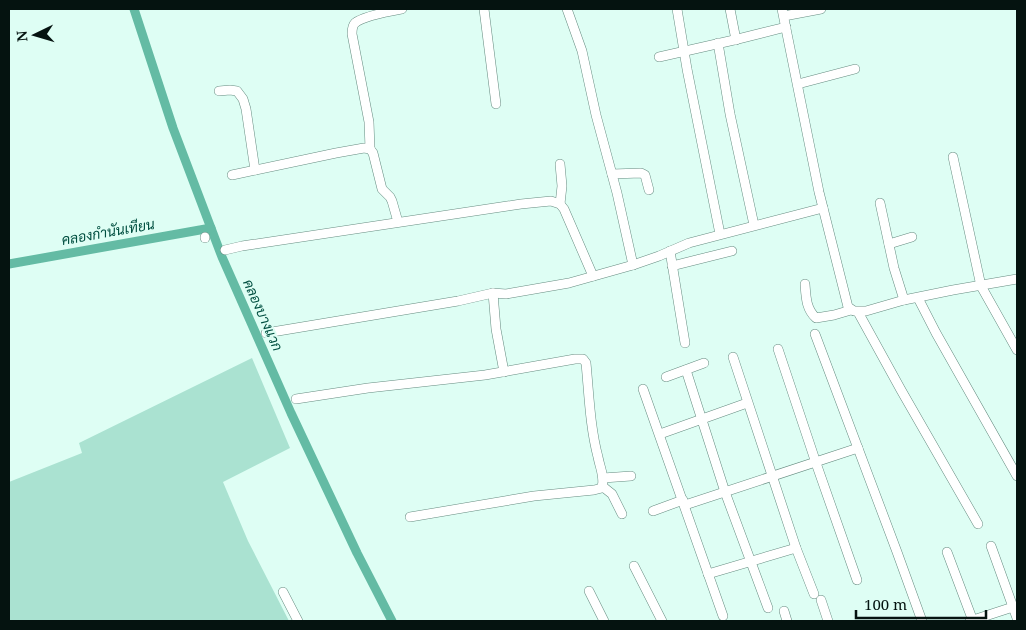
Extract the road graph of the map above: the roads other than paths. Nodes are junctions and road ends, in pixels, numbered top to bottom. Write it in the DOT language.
graph roads {
  1 [pos="402,9"];
  2 [pos="484,9"];
  3 [pos="567,9"];
  4 [pos="677,9"];
  5 [pos="730,9"];
  6 [pos="821,9"];
  7 [pos="783,12"];
  8 [pos="786,27"];
  9 [pos="736,40"];
  10 [pos="718,43"];
  11 [pos="684,50"];
  12 [pos="658,57"];
  13 [pos="855,69"];
  14 [pos="798,84"];
  15 [pos="219,91"];
  16 [pos="496,104"];
  17 [pos="370,149"];
  18 [pos="953,157"];
  19 [pos="560,164"];
  20 [pos="255,170"];
  21 [pos="612,174"];
  22 [pos="232,175"];
  23 [pos="649,190"];
  24 [pos="880,203"];
  25 [pos="560,204"];
  26 [pos="823,208"];
  27 [pos="398,222"];
  28 [pos="754,225"];
  29 [pos="720,234"];
  30 [pos="912,237"];
  31 [pos="889,244"];
  32 [pos="224,250"];
  33 [pos="670,251"];
  34 [pos="732,251"];
  35 [pos="633,265"];
  36 [pos="672,266"];
  37 [pos="593,276"];
  38 [pos="1017,279"];
  39 [pos="804,284"];
  40 [pos="981,286"];
  41 [pos="493,293"];
  42 [pos="918,298"];
  43 [pos="904,300"];
  44 [pos="854,311"];
  45 [pos="266,333"];
  46 [pos="816,334"];
  47 [pos="685,343"];
  48 [pos="778,349"];
  49 [pos="1017,350"];
  50 [pos="733,357"];
  51 [pos="704,363"];
  52 [pos="686,370"];
  53 [pos="504,372"];
  54 [pos="666,377"];
  55 [pos="644,388"];
  56 [pos="296,399"];
  57 [pos="747,402"];
  58 [pos="702,420"];
  59 [pos="660,434"];
  60 [pos="858,448"];
  61 [pos="816,463"];
  62 [pos="631,476"];
  63 [pos="772,476"];
  64 [pos="1017,476"];
  65 [pos="603,482"];
  66 [pos="725,492"];
  67 [pos="684,503"];
  68 [pos="653,511"];
  69 [pos="622,514"];
  70 [pos="410,517"];
  71 [pos="978,524"];
  72 [pos="991,546"];
  73 [pos="796,548"];
  74 [pos="947,552"];
  75 [pos="751,562"];
  76 [pos="634,566"];
  77 [pos="708,574"];
  78 [pos="858,580"];
  79 [pos="589,591"];
  80 [pos="282,592"];
  81 [pos="1013,607"];
  82 [pos="768,608"];
  83 [pos="784,611"];
  84 [pos="723,616"];
  85 [pos="1017,618"];
  86 [pos="298,621"];
  87 [pos="604,621"];
  88 [pos="662,621"];
  89 [pos="787,621"];
  90 [pos="828,621"];
  91 [pos="922,621"];
  92 [pos="971,621"];
  1 -- 17 [label="street"];
  2 -- 16 [label="street"];
  3 -- 21 [label="street"];
  4 -- 11 [label="street"];
  5 -- 9 [label="street"];
  6 -- 7 [label="street"];
  7 -- 8 [label="street"];
  8 -- 9 [label="street"];
  8 -- 14 [label="street"];
  9 -- 10 [label="street"];
  10 -- 11 [label="street"];
  10 -- 28 [label="street"];
  11 -- 12 [label="street"];
  11 -- 29 [label="street"];
  13 -- 14 [label="street"];
  14 -- 26 [label="street"];
  15 -- 20 [label="street"];
  17 -- 20 [label="street"];
  17 -- 27 [label="street"];
  18 -- 40 [label="street"];
  19 -- 25 [label="street"];
  20 -- 22 [label="street"];
  21 -- 23 [label="street"];
  21 -- 35 [label="street"];
  24 -- 31 [label="street"];
  25 -- 27 [label="street"];
  25 -- 37 [label="street"];
  26 -- 28 [label="street"];
  26 -- 44 [label="street"];
  27 -- 32 [label="street"];
  28 -- 29 [label="street"];
  29 -- 33 [label="street"];
  30 -- 31 [label="street"];
  31 -- 43 [label="street"];
  33 -- 35 [label="street"];
  33 -- 36 [label="street"];
  34 -- 36 [label="street"];
  35 -- 37 [label="street"];
  36 -- 47 [label="street"];
  37 -- 41 [label="street"];
  38 -- 40 [label="street"];
  39 -- 44 [label="street"];
  40 -- 42 [label="street"];
  40 -- 49 [label="street"];
  41 -- 45 [label="street"];
  41 -- 53 [label="street"];
  42 -- 43 [label="street"];
  42 -- 64 [label="street"];
  43 -- 44 [label="street"];
  44 -- 71 [label="street"];
  46 -- 60 [label="street"];
  48 -- 61 [label="street"];
  50 -- 57 [label="street"];
  51 -- 52 [label="street"];
  52 -- 54 [label="street"];
  52 -- 58 [label="street"];
  53 -- 56 [label="street"];
  53 -- 65 [label="street"];
  55 -- 59 [label="street"];
  57 -- 58 [label="street"];
  57 -- 63 [label="street"];
  58 -- 59 [label="street"];
  58 -- 66 [label="street"];
  59 -- 67 [label="street"];
  60 -- 61 [label="street"];
  60 -- 91 [label="street"];
  61 -- 63 [label="street"];
  61 -- 78 [label="street"];
  62 -- 65 [label="street"];
  63 -- 66 [label="street"];
  63 -- 73 [label="street"];
  65 -- 69 [label="street"];
  65 -- 70 [label="street"];
  66 -- 67 [label="street"];
  66 -- 75 [label="street"];
  67 -- 68 [label="street"];
  67 -- 77 [label="street"];
  72 -- 81 [label="street"];
  73 -- 75 [label="street"];
  73 -- 90 [label="street"];
  74 -- 92 [label="street"];
  75 -- 77 [label="street"];
  75 -- 82 [label="street"];
  76 -- 88 [label="street"];
  77 -- 84 [label="street"];
  79 -- 87 [label="street"];
  80 -- 86 [label="street"];
  81 -- 85 [label="street"];
  81 -- 92 [label="street"];
  83 -- 89 [label="street"];
}
